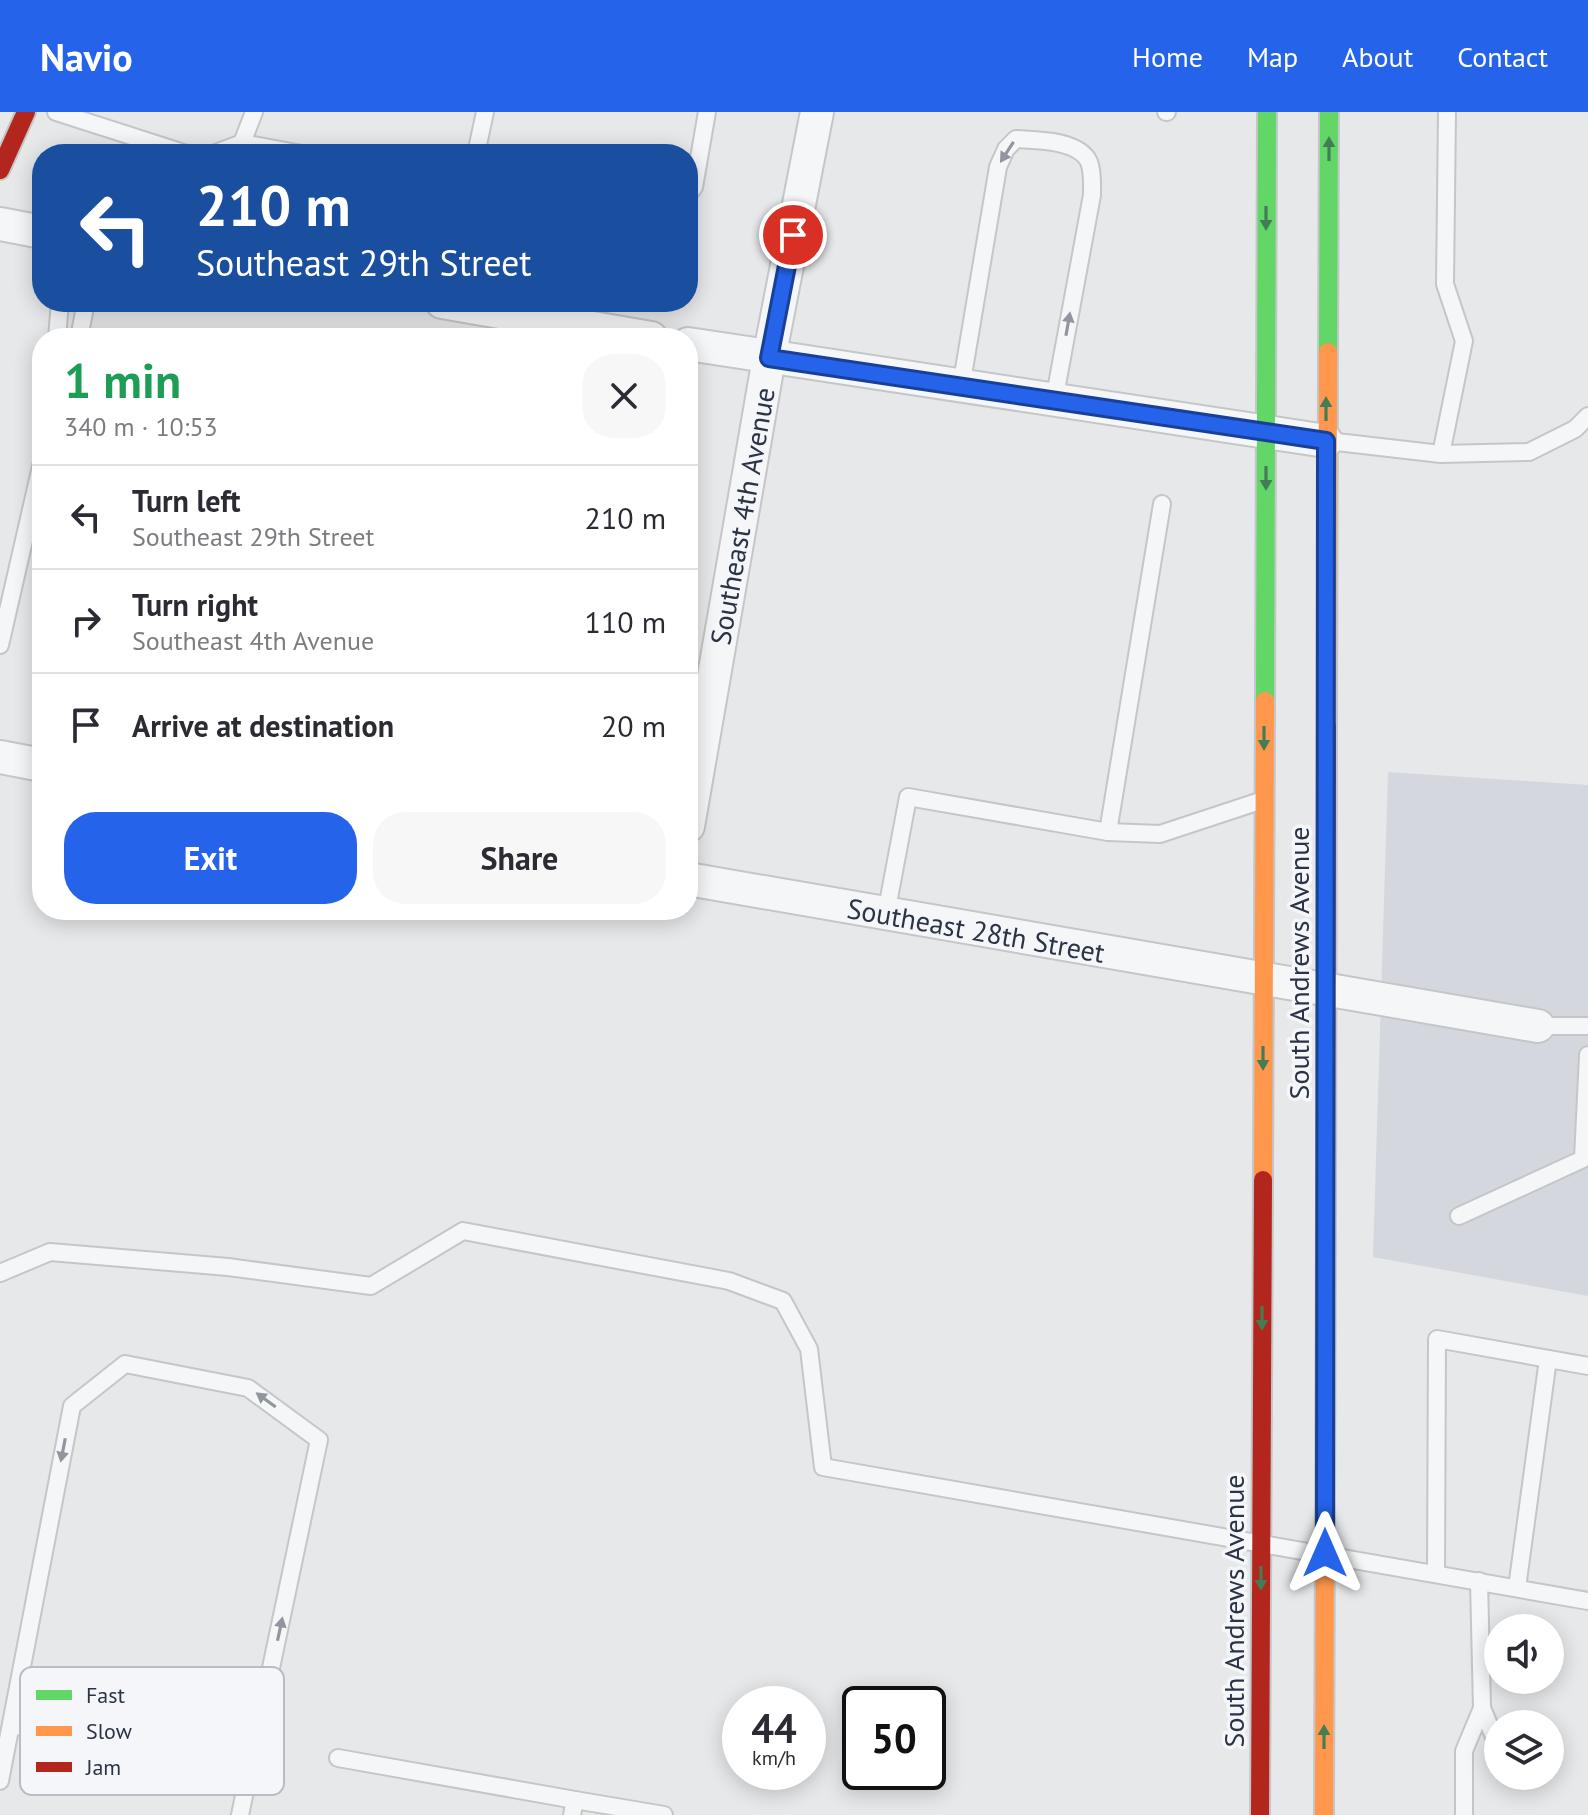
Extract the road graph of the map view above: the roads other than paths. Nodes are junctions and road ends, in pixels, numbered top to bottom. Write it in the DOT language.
graph roads {
  1 [pos="26,112"];
  2 [pos="56,112"];
  3 [pos="254,112"];
  4 [pos="485,112"];
  5 [pos="707,112"];
  6 [pos="817,112"];
  7 [pos="1267,112"];
  8 [pos="1329,112"];
  9 [pos="1447,112"];
  10 [pos="242,143"];
  11 [pos="156,144"];
  12 [pos="247,144"];
  13 [pos="478,144"];
  14 [pos="698,164"];
  15 [pos="0,170"];
  16 [pos="0,224"];
  17 [pos="32,230"];
  18 [pos="502,312"];
  19 [pos="594,328"];
  20 [pos="698,346"];
  21 [pos="769,358"];
  22 [pos="961,387"];
  23 [pos="1054,401"];
  24 [pos="1588,416"];
  25 [pos="1266,432"];
  26 [pos="1326,441"];
  27 [pos="1441,454"];
  28 [pos="1162,504"];
  29 [pos="32,506"];
  30 [pos="0,645"];
  31 [pos="0,757"];
  32 [pos="32,763"];
  33 [pos="698,768"];
  34 [pos="1264,799"];
  35 [pos="1108,832"];
  36 [pos="698,881"];
  37 [pos="886,914"];
  38 [pos="1263,980"];
  39 [pos="1326,991"];
  40 [pos="1538,1026"];
  41 [pos="1588,1026"];
  42 [pos="1588,1055"];
  43 [pos="1459,1216"];
  44 [pos="0,1273"];
  45 [pos="1548,1359"];
  46 [pos="1588,1366"];
  47 [pos="1261,1542"];
  48 [pos="1325,1553"];
  49 [pos="1436,1573"];
  50 [pos="1479,1581"];
  51 [pos="1517,1588"];
  52 [pos="1588,1601"];
  53 [pos="22,1667"];
  54 [pos="272,1667"];
  55 [pos="20,1678"];
  56 [pos="1482,1708"];
  57 [pos="1484,1713"];
  58 [pos="11,1725"];
  59 [pos="20,1727"];
  60 [pos="338,1758"];
  61 [pos="0,1781"];
  62 [pos="244,1795"];
  63 [pos="573,1807"];
  64 [pos="240,1815"];
  65 [pos="664,1815"];
  66 [pos="1260,1815"];
  67 [pos="1324,1815"];
  68 [pos="1464,1815"];
  1 -- 15 [label="main road"];
  2 -- 11 [label="lane"];
  3 -- 10 [label="lane"];
  4 -- 13 [label="lane"];
  5 -- 14 [label="lane"];
  6 -- 21 [label="street, Southeast 4th Avenue"];
  7 -- 25 [label="main road, South Andrews Avenue, one-way"];
  26 -- 8 [label="main road, South Andrews Avenue, one-way"];
  9 -- 27 [label="lane"];
  10 -- 12 [label="lane"];
  16 -- 17 [label="street"];
  18 -- 19 [label="street"];
  20 -- 21 [label="street"];
  21 -- 22 [label="street"];
  21 -- 33 [label="street, Southeast 4th Avenue"];
  22 -- 23 [label="street"];
  23 -- 22 [label="lane, one-way"];
  23 -- 25 [label="street"];
  24 -- 27 [label="lane"];
  25 -- 26 [label="street"];
  25 -- 34 [label="main road, South Andrews Avenue, one-way"];
  26 -- 27 [label="lane"];
  26 -- 39 [label="main road, South Andrews Avenue"];
  28 -- 35 [label="lane"];
  29 -- 30 [label="lane"];
  31 -- 32 [label="street"];
  34 -- 35 [label="lane"];
  34 -- 38 [label="main road, South Andrews Avenue"];
  35 -- 37 [label="lane"];
  36 -- 37 [label="street, Southeast 28th Street"];
  37 -- 38 [label="street, Southeast 28th Street"];
  38 -- 39 [label="street, Southeast 28th Street"];
  38 -- 47 [label="main road, South Andrews Avenue, one-way"];
  39 -- 40 [label="street, Southeast 28th Street"];
  39 -- 48 [label="main road, South Andrews Avenue"];
  40 -- 41 [label="lane"];
  42 -- 43 [label="lane"];
  44 -- 47 [label="lane"];
  45 -- 46 [label="lane"];
  45 -- 49 [label="lane"];
  45 -- 51 [label="lane"];
  47 -- 48 [label="lane"];
  47 -- 66 [label="main road, South Andrews Avenue, one-way"];
  48 -- 49 [label="lane"];
  67 -- 48 [label="main road, South Andrews Avenue, one-way"];
  49 -- 50 [label="lane"];
  50 -- 51 [label="lane"];
  50 -- 56 [label="lane"];
  51 -- 52 [label="lane"];
  54 -- 53 [label="lane, one-way"];
  55 -- 58 [label="lane, one-way"];
  56 -- 57 [label="lane"];
  56 -- 68 [label="lane"];
  58 -- 59 [label="lane"];
  58 -- 61 [label="lane"];
  60 -- 63 [label="lane"];
  62 -- 64 [label="lane"];
  63 -- 65 [label="lane"];
}
